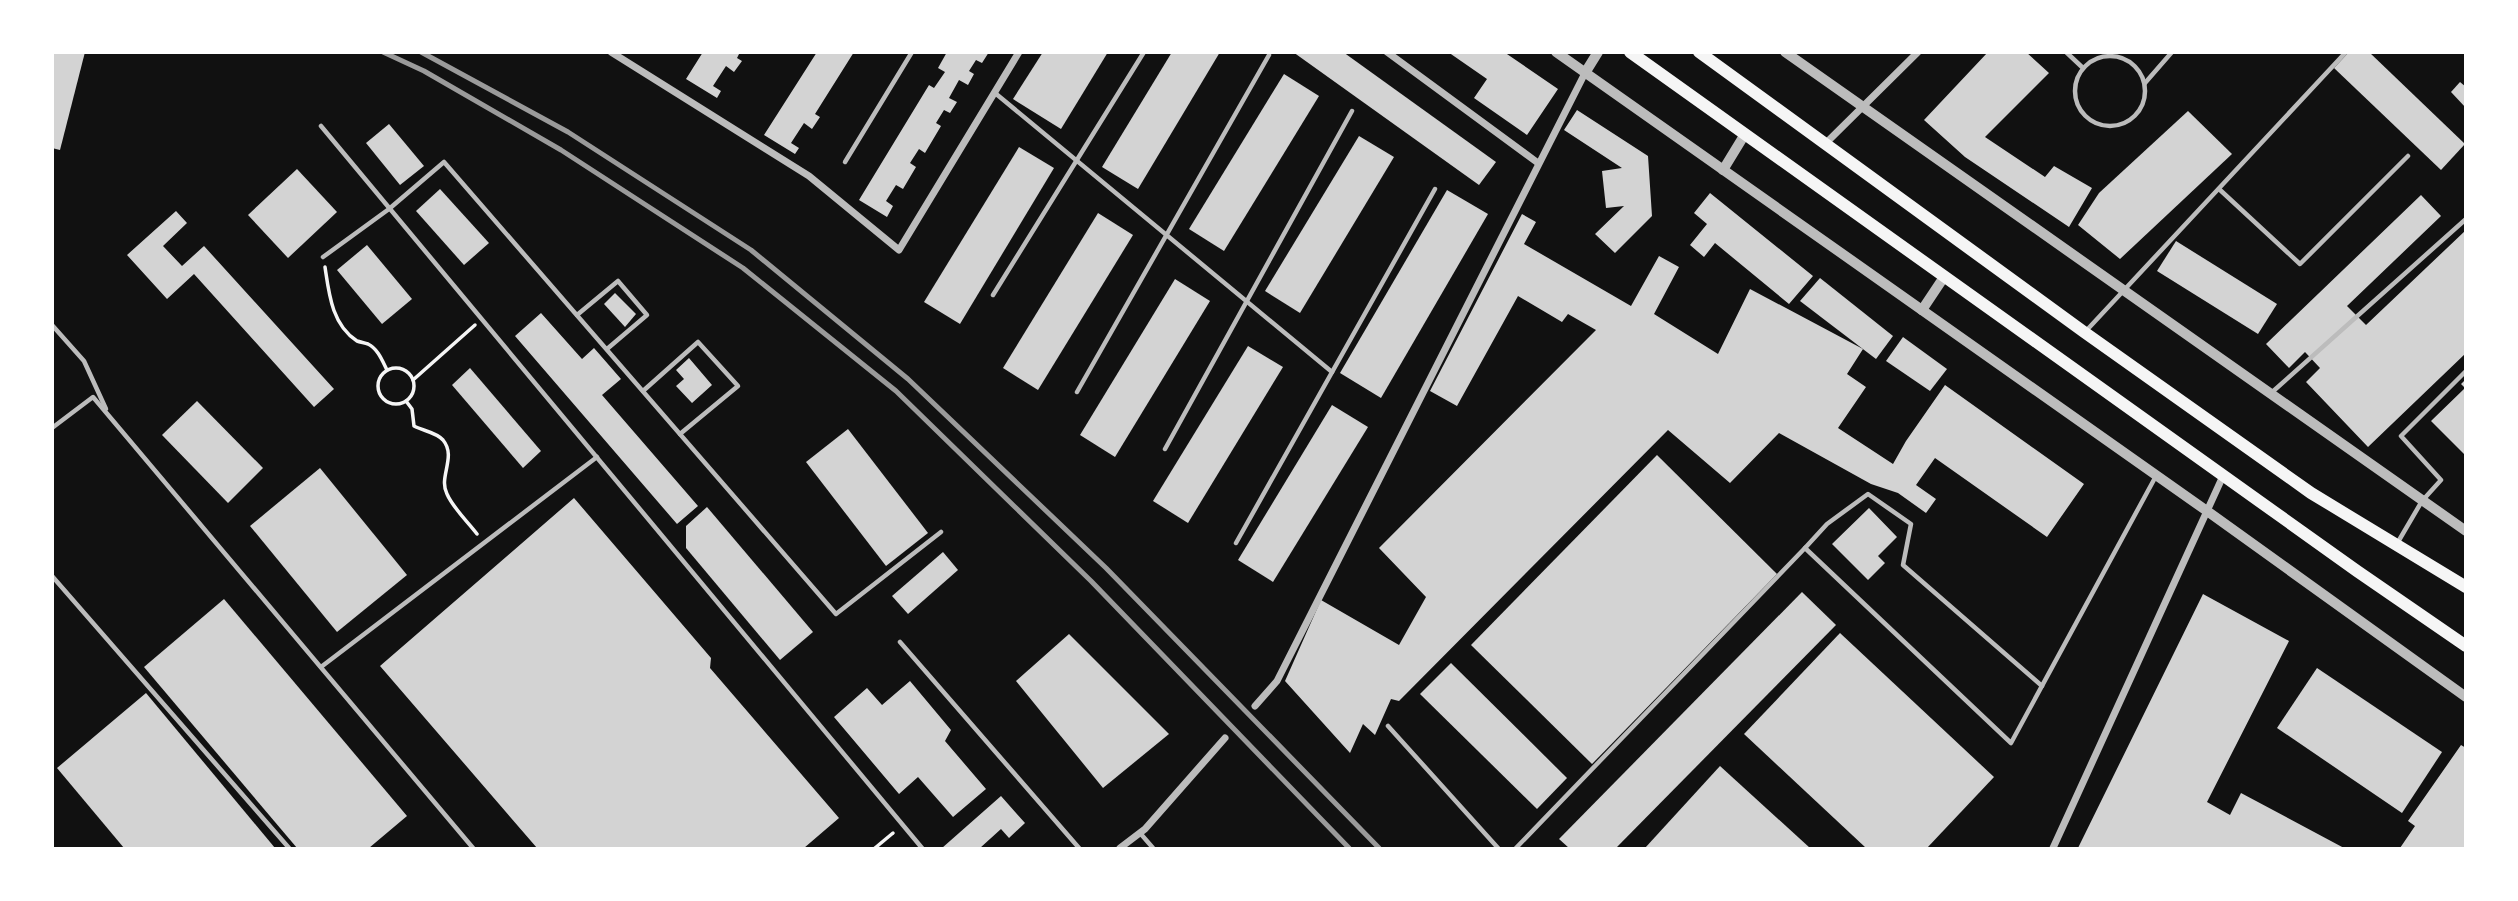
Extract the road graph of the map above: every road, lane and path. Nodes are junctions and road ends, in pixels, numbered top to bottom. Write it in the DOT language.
graph roads {
  1 [pos="611,52"];
  2 [pos="912,52"];
  3 [pos="1019,52"];
  4 [pos="1144,52"];
  5 [pos="1387,52"];
  6 [pos="1556,52"];
  7 [pos="1598,52"];
  8 [pos="1630,52"];
  9 [pos="1699,52"];
  10 [pos="1786,52"];
  11 [pos="1918,52"];
  12 [pos="2067,52"];
  13 [pos="2172,52"];
  14 [pos="2346,52"];
  15 [pos="1269,55"];
  16 [pos="2083,68"];
  17 [pos="1586,73"];
  18 [pos="2145,83"];
  19 [pos="995,93"];
  20 [pos="1863,106"];
  21 [pos="1352,111"];
  22 [pos="321,126"];
  23 [pos="1745,134"];
  24 [pos="1826,143"];
  25 [pos="2408,156"];
  26 [pos="1077,161"];
  27 [pos="845,162"];
  28 [pos="1538,163"];
  29 [pos="1723,170"];
  30 [pos="1435,188"];
  31 [pos="2219,189"];
  32 [pos="389,209"];
  33 [pos="2466,219"];
  34 [pos="1166,235"];
  35 [pos="323,257"];
  36 [pos="1944,277"];
  37 [pos="2123,292"];
  38 [pos="993,295"];
  39 [pos="1247,302"];
  40 [pos="1922,310"];
  41 [pos="577,315"];
  42 [pos="482,319"];
  43 [pos="52,325"];
  44 [pos="2084,332"];
  45 [pos="607,349"];
  46 [pos="387,370"];
  47 [pos="2466,371"];
  48 [pos="1332,372"];
  49 [pos="413,380"];
  50 [pos="643,391"];
  51 [pos="1077,392"];
  52 [pos="2270,394"];
  53 [pos="406,401"];
  54 [pos="109,416"];
  55 [pos="52,428"];
  56 [pos="680,434"];
  57 [pos="1165,449"];
  58 [pos="597,457"];
  59 [pos="2157,476"];
  60 [pos="2223,476"];
  61 [pos="2422,501"];
  62 [pos="2207,511"];
  63 [pos="2466,531"];
  64 [pos="941,532"];
  65 [pos="484,543"];
  66 [pos="1236,543"];
  67 [pos="2397,545"];
  68 [pos="1805,548"];
  69 [pos="52,576"];
  70 [pos="2466,587"];
  71 [pos="900,642"];
  72 [pos="2466,646"];
  73 [pos="321,667"];
  74 [pos="2042,686"];
  75 [pos="2466,697"];
  76 [pos="1255,706"];
  77 [pos="1388,726"];
  78 [pos="1225,738"];
  79 [pos="903,825"];
  80 [pos="1140,833"];
  81 [pos="289,849"];
  82 [pos="473,849"];
  83 [pos="875,849"];
  84 [pos="922,849"];
  85 [pos="1079,849"];
  86 [pos="1120,849"];
  87 [pos="1153,849"];
  88 [pos="1498,849"];
  89 [pos="1516,849"];
  90 [pos="2053,849"];
  1 -- 19 [label="street"];
  2 -- 27 [label="lane"];
  3 -- 19 [label="street"];
  4 -- 26 [label="lane"];
  5 -- 28 [label="street"];
  6 -- 17 [label="street"];
  7 -- 17 [label="street"];
  8 -- 23 [label="main road"];
  9 -- 24 [label="main road"];
  10 -- 20 [label="street"];
  11 -- 20 [label="street"];
  12 -- 16 [label="lane"];
  13 -- 18 [label="lane"];
  14 -- 31 [label="lane"];
  15 -- 34 [label="lane"];
  16 -- 18 [label="lane"];
  16 -- 18 [label="lane"];
  17 -- 28 [label="street"];
  17 -- 29 [label="street"];
  19 -- 26 [label="lane"];
  20 -- 24 [label="street"];
  20 -- 37 [label="street"];
  21 -- 39 [label="lane"];
  22 -- 32 [label="lane"];
  23 -- 29 [label="street"];
  23 -- 36 [label="main road"];
  24 -- 44 [label="main road"];
  25 -- 31 [label="lane"];
  26 -- 34 [label="lane"];
  26 -- 38 [label="lane"];
  28 -- 76 [label="street"];
  29 -- 40 [label="street"];
  30 -- 48 [label="lane"];
  31 -- 37 [label="lane"];
  32 -- 35 [label="lane"];
  32 -- 41 [label="lane"];
  32 -- 42 [label="lane"];
  33 -- 52 [label="lane"];
  34 -- 39 [label="lane"];
  34 -- 51 [label="lane"];
  35 -- 46 [label="path"];
  36 -- 40 [label="street"];
  36 -- 60 [label="main road"];
  37 -- 44 [label="lane"];
  37 -- 52 [label="street"];
  39 -- 48 [label="lane"];
  39 -- 57 [label="lane"];
  40 -- 59 [label="street"];
  41 -- 45 [label="lane"];
  41 -- 45 [label="lane"];
  42 -- 49 [label="path"];
  42 -- 58 [label="lane"];
  43 -- 54 [label="lane"];
  44 -- 67 [label="main road"];
  45 -- 50 [label="lane"];
  46 -- 49 [label="path"];
  46 -- 53 [label="path"];
  47 -- 61 [label="lane"];
  48 -- 66 [label="lane"];
  49 -- 53 [label="path"];
  50 -- 56 [label="lane"];
  50 -- 56 [label="lane"];
  52 -- 61 [label="street"];
  53 -- 65 [label="path"];
  54 -- 55 [label="lane"];
  54 -- 73 [label="lane"];
  56 -- 64 [label="lane"];
  58 -- 65 [label="lane"];
  58 -- 79 [label="lane"];
  59 -- 62 [label="street"];
  59 -- 74 [label="lane"];
  60 -- 62 [label="street"];
  60 -- 72 [label="main road"];
  61 -- 63 [label="street"];
  61 -- 67 [label="lane"];
  62 -- 75 [label="street"];
  62 -- 90 [label="street"];
  65 -- 73 [label="lane"];
  67 -- 70 [label="main road"];
  68 -- 74 [label="lane"];
  68 -- 74 [label="lane"];
  68 -- 89 [label="lane"];
  69 -- 81 [label="lane"];
  71 -- 85 [label="lane"];
  73 -- 82 [label="lane"];
  77 -- 88 [label="lane"];
  78 -- 80 [label="street"];
  79 -- 83 [label="path"];
  79 -- 84 [label="lane"];
  80 -- 86 [label="street"];
  80 -- 87 [label="lane"];
}
